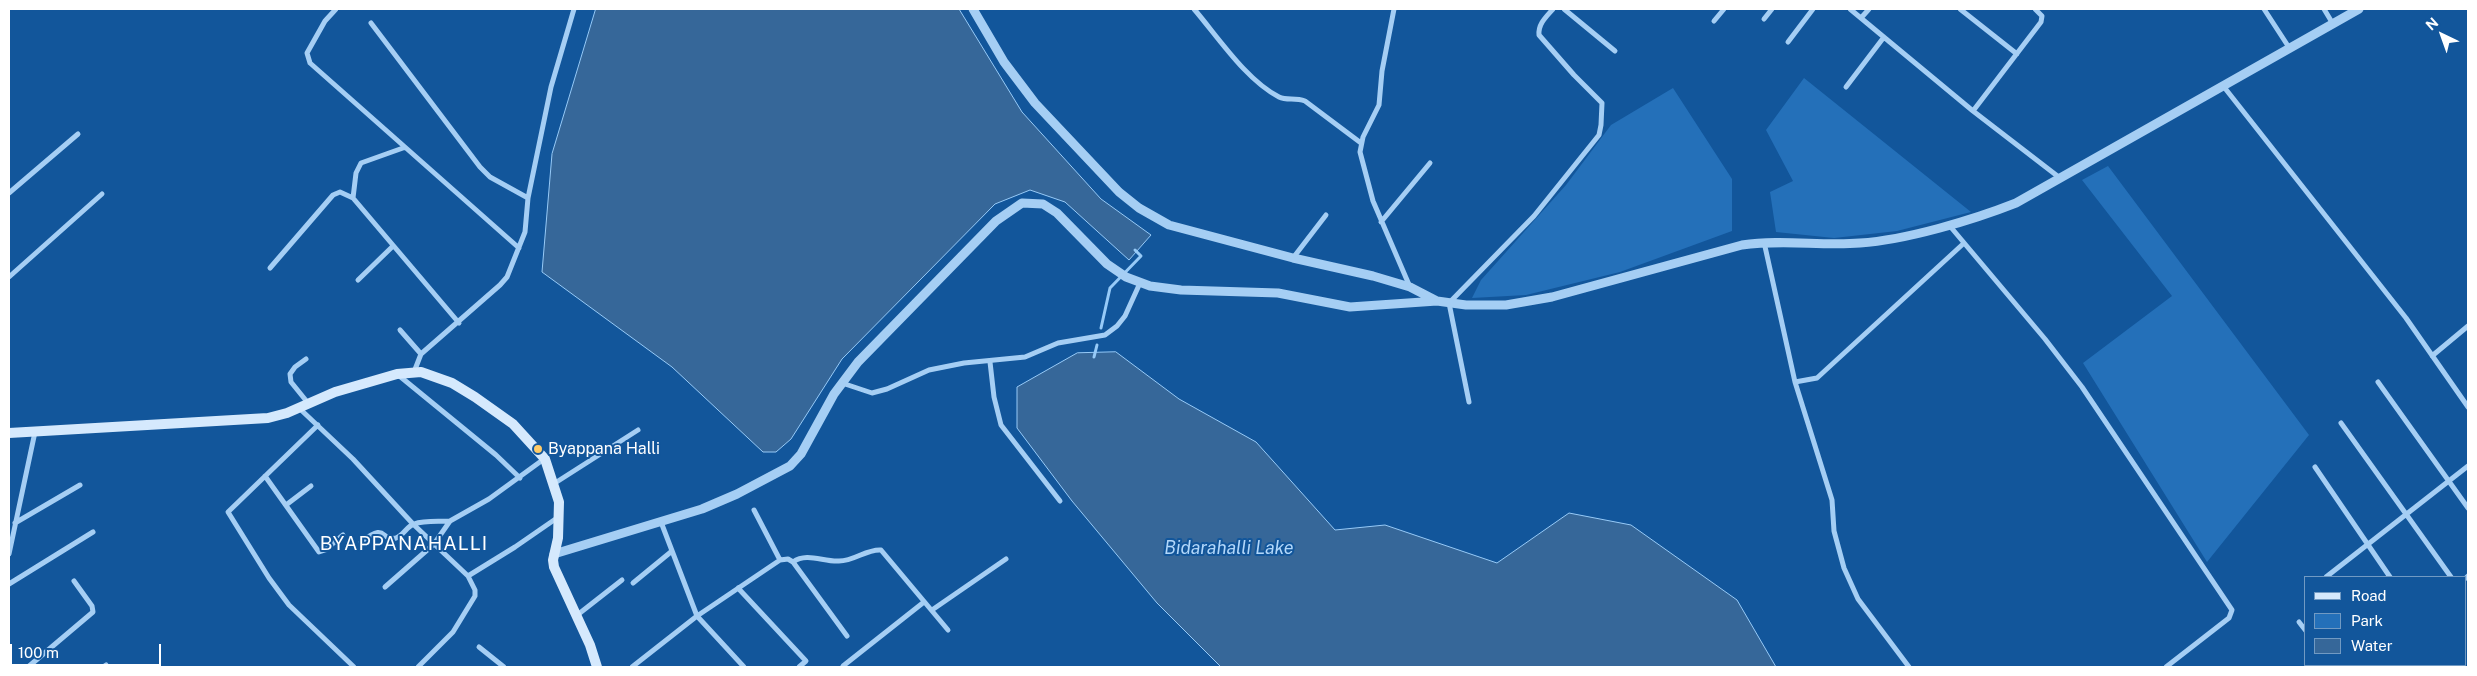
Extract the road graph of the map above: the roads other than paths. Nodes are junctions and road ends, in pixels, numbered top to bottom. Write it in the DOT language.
graph roads {
  1 [pos="336,9"];
  2 [pos="574,9"];
  3 [pos="973,9"];
  4 [pos="1194,9"];
  5 [pos="1394,9"];
  6 [pos="1553,9"];
  7 [pos="1564,9"];
  8 [pos="1724,9"];
  9 [pos="1772,9"];
  10 [pos="1813,9"];
  11 [pos="1850,9"];
  12 [pos="1869,9"];
  13 [pos="1960,9"];
  14 [pos="2035,9"];
  15 [pos="2264,9"];
  16 [pos="2324,9"];
  17 [pos="2360,9"];
  18 [pos="1861,18"];
  19 [pos="1764,19"];
  20 [pos="1714,21"];
  21 [pos="371,22"];
  22 [pos="2333,24"];
  23 [pos="1884,37"];
  24 [pos="1788,42"];
  25 [pos="2290,49"];
  26 [pos="1616,51"];
  27 [pos="2016,54"];
  28 [pos="2224,86"];
  29 [pos="1846,87"];
  30 [pos="1973,111"];
  31 [pos="78,134"];
  32 [pos="1361,143"];
  33 [pos="403,148"];
  34 [pos="1430,163"];
  35 [pos="2060,178"];
  36 [pos="9,193"];
  37 [pos="102,194"];
  38 [pos="353,198"];
  39 [pos="528,198"];
  40 [pos="1326,215"];
  41 [pos="1381,222"];
  42 [pos="1949,224"];
  43 [pos="1764,242"];
  44 [pos="1963,244"];
  45 [pos="392,246"];
  46 [pos="519,248"];
  47 [pos="1294,258"];
  48 [pos="270,268"];
  49 [pos="9,277"];
  50 [pos="358,280"];
  51 [pos="1140,283"];
  52 [pos="1410,287"];
  53 [pos="1437,301"];
  54 [pos="1449,303"];
  55 [pos="459,323"];
  56 [pos="2468,326"];
  57 [pos="400,330"];
  58 [pos="421,354"];
  59 [pos="2432,356"];
  60 [pos="306,359"];
  61 [pos="990,362"];
  62 [pos="414,372"];
  63 [pos="397,374"];
  64 [pos="842,382"];
  65 [pos="1795,382"];
  66 [pos="2378,382"];
  67 [pos="1469,402"];
  68 [pos="309,403"];
  69 [pos="299,408"];
  70 [pos="2468,408"];
  71 [pos="2341,423"];
  72 [pos="318,426"];
  73 [pos="638,430"];
  74 [pos="35,431"];
  75 [pos="9,433"];
  76 [pos="545,459"];
  77 [pos="2468,466"];
  78 [pos="2315,467"];
  79 [pos="265,476"];
  80 [pos="520,478"];
  81 [pos="2449,481"];
  82 [pos="555,483"];
  83 [pos="80,484"];
  84 [pos="312,486"];
  85 [pos="1060,502"];
  86 [pos="286,506"];
  87 [pos="2468,508"];
  88 [pos="754,510"];
  89 [pos="2406,514"];
  90 [pos="560,516"];
  91 [pos="450,521"];
  92 [pos="662,522"];
  93 [pos="16,523"];
  94 [pos="413,524"];
  95 [pos="93,532"];
  96 [pos="343,536"];
  97 [pos="361,542"];
  98 [pos="434,544"];
  99 [pos="2368,544"];
  100 [pos="672,551"];
  101 [pos="9,554"];
  102 [pos="554,554"];
  103 [pos="1006,559"];
  104 [pos="780,560"];
  105 [pos="793,562"];
  106 [pos="468,576"];
  107 [pos="2327,576"];
  108 [pos="2389,576"];
  109 [pos="2450,576"];
  110 [pos="622,580"];
  111 [pos="74,581"];
  112 [pos="633,583"];
  113 [pos="9,584"];
  114 [pos="385,587"];
  115 [pos="738,588"];
  116 [pos="924,602"];
  117 [pos="932,610"];
  118 [pos="576,616"];
  119 [pos="697,616"];
  120 [pos="2299,622"];
  121 [pos="2304,628"];
  122 [pos="948,630"];
  123 [pos="847,636"];
  124 [pos="479,647"];
  125 [pos="636,666"];
  126 [pos="843,666"];
  127 [pos="28,667"];
  128 [pos="354,667"];
  129 [pos="418,667"];
  130 [pos="504,667"];
  131 [pos="597,667"];
  132 [pos="744,667"];
  133 [pos="799,667"];
  134 [pos="1909,667"];
  135 [pos="2166,667"];
  1 -- 33 [label="street"];
  2 -- 39 [label="street"];
  3 -- 47 [label="street"];
  4 -- 32 [label="street"];
  5 -- 32 [label="street"];
  6 -- 54 [label="street"];
  7 -- 26 [label="street"];
  8 -- 20 [label="street"];
  9 -- 19 [label="street"];
  10 -- 24 [label="street"];
  11 -- 18 [label="street"];
  12 -- 18 [label="street"];
  13 -- 27 [label="street"];
  14 -- 27 [label="street"];
  15 -- 25 [label="street"];
  16 -- 22 [label="street"];
  17 -- 22 [label="street"];
  18 -- 23 [label="street"];
  21 -- 39 [label="street"];
  22 -- 25 [label="street"];
  23 -- 29 [label="street"];
  23 -- 30 [label="street"];
  25 -- 28 [label="street"];
  27 -- 30 [label="street"];
  28 -- 35 [label="street"];
  28 -- 59 [label="street"];
  30 -- 35 [label="street"];
  31 -- 36 [label="street"];
  32 -- 41 [label="street"];
  33 -- 38 [label="street"];
  33 -- 46 [label="street"];
  34 -- 41 [label="street"];
  35 -- 42 [label="street"];
  37 -- 49 [label="street"];
  38 -- 45 [label="street"];
  38 -- 48 [label="street"];
  39 -- 46 [label="street"];
  40 -- 47 [label="street"];
  41 -- 52 [label="street"];
  42 -- 43 [label="street"];
  42 -- 44 [label="street"];
  43 -- 54 [label="street"];
  43 -- 65 [label="street"];
  44 -- 65 [label="street"];
  44 -- 135 [label="street"];
  45 -- 50 [label="street"];
  45 -- 55 [label="street"];
  46 -- 55 [label="street"];
  47 -- 52 [label="street"];
  51 -- 53 [label="street"];
  51 -- 61 [label="street"];
  51 -- 64 [label="street"];
  52 -- 53 [label="street"];
  53 -- 54 [label="street"];
  54 -- 67 [label="street"];
  55 -- 58 [label="street"];
  56 -- 59 [label="street"];
  57 -- 58 [label="street"];
  58 -- 62 [label="street"];
  59 -- 70 [label="street"];
  60 -- 68 [label="street"];
  61 -- 64 [label="street"];
  61 -- 85 [label="street"];
  62 -- 63 [label="main road"];
  62 -- 76 [label="main road"];
  63 -- 68 [label="main road"];
  63 -- 80 [label="street"];
  64 -- 92 [label="street"];
  65 -- 134 [label="street"];
  66 -- 81 [label="street"];
  68 -- 69 [label="main road"];
  69 -- 72 [label="street"];
  69 -- 74 [label="main road"];
  71 -- 89 [label="street"];
  72 -- 79 [label="street"];
  72 -- 94 [label="street"];
  73 -- 82 [label="street"];
  74 -- 75 [label="main road"];
  74 -- 93 [label="street"];
  76 -- 80 [label="street"];
  76 -- 82 [label="main road"];
  77 -- 81 [label="street"];
  78 -- 99 [label="street"];
  79 -- 86 [label="street"];
  79 -- 128 [label="street"];
  80 -- 91 [label="street"];
  81 -- 87 [label="street"];
  81 -- 89 [label="street"];
  82 -- 90 [label="main road"];
  83 -- 93 [label="street"];
  84 -- 86 [label="street"];
  86 -- 96 [label="street"];
  88 -- 104 [label="street"];
  89 -- 99 [label="street"];
  89 -- 109 [label="street"];
  90 -- 102 [label="main road"];
  90 -- 106 [label="street"];
  91 -- 94 [label="street"];
  91 -- 98 [label="street"];
  92 -- 100 [label="street"];
  92 -- 102 [label="street"];
  93 -- 101 [label="street"];
  94 -- 97 [label="street"];
  94 -- 98 [label="street"];
  95 -- 113 [label="street"];
  98 -- 106 [label="street"];
  98 -- 114 [label="street"];
  99 -- 107 [label="street"];
  99 -- 108 [label="street"];
  100 -- 112 [label="street"];
  100 -- 119 [label="street"];
  102 -- 118 [label="main road"];
  103 -- 117 [label="street"];
  104 -- 105 [label="street"];
  104 -- 115 [label="street"];
  105 -- 116 [label="street"];
  105 -- 123 [label="street"];
  106 -- 129 [label="street"];
  110 -- 118 [label="street"];
  111 -- 127 [label="street"];
  115 -- 119 [label="street"];
  115 -- 133 [label="street"];
  116 -- 117 [label="street"];
  116 -- 126 [label="street"];
  117 -- 122 [label="street"];
  118 -- 131 [label="main road"];
  119 -- 125 [label="street"];
  119 -- 132 [label="street"];
  120 -- 121 [label="street"];
  124 -- 130 [label="street"];
}
